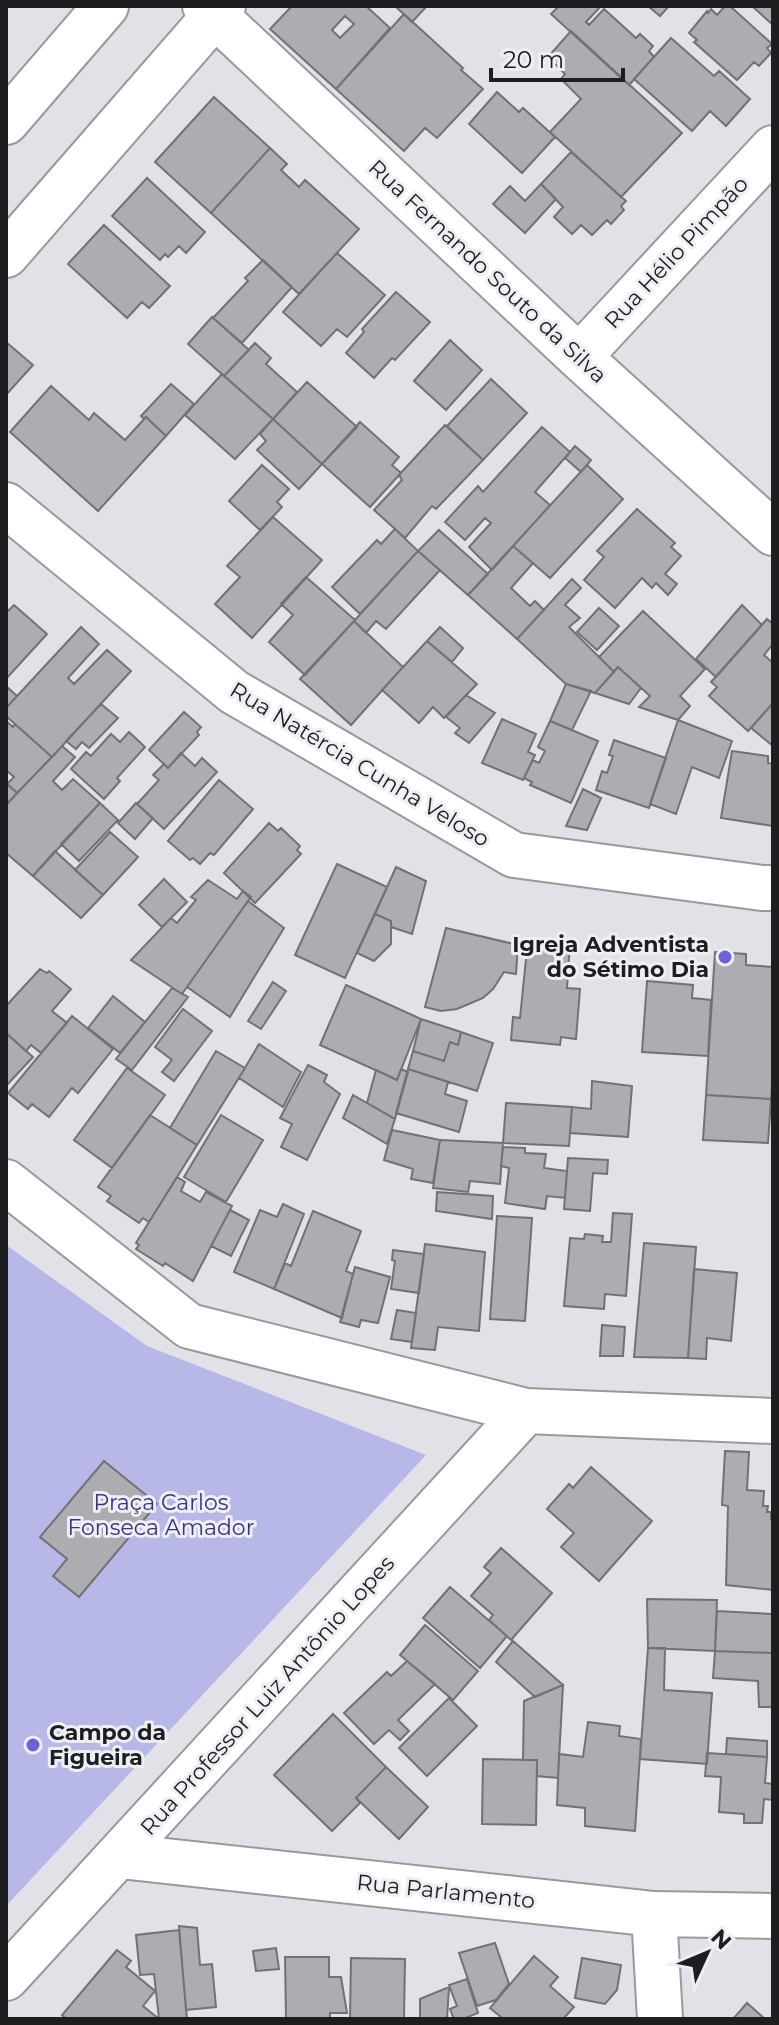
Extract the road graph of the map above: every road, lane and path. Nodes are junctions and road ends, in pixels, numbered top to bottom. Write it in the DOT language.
graph roads {
  1 [pos="106,6"];
  2 [pos="214,9"];
  3 [pos="6,122"];
  4 [pos="773,148"];
  5 [pos="6,255"];
  6 [pos="579,357"];
  7 [pos="6,505"];
  8 [pos="773,533"];
  9 [pos="773,888"];
  10 [pos="6,1182"];
  11 [pos="526,1411"];
  12 [pos="773,1421"];
  13 [pos="120,1856"];
  14 [pos="654,1914"];
  15 [pos="773,1916"];
  16 [pos="6,1978"];
  17 [pos="660,2019"];
  1 -- 3 [label="street"];
  2 -- 5 [label="street"];
  2 -- 6 [label="street, Rua Fernando Souto da Silva"];
  4 -- 6 [label="street, Rua Hélio Pimpão"];
  6 -- 8 [label="street, Rua Fernando Souto da Silva"];
  7 -- 9 [label="street, Rua Natércia Cunha Veloso"];
  10 -- 11 [label="street"];
  11 -- 12 [label="street"];
  11 -- 13 [label="street, Rua Professor Luiz Antônio Lopes"];
  13 -- 14 [label="street, Rua Parlamento"];
  13 -- 16 [label="street, Rua Professor Luiz Antônio Lopes"];
  14 -- 15 [label="street, Rua Parlamento"];
  14 -- 17 [label="street"];
}
